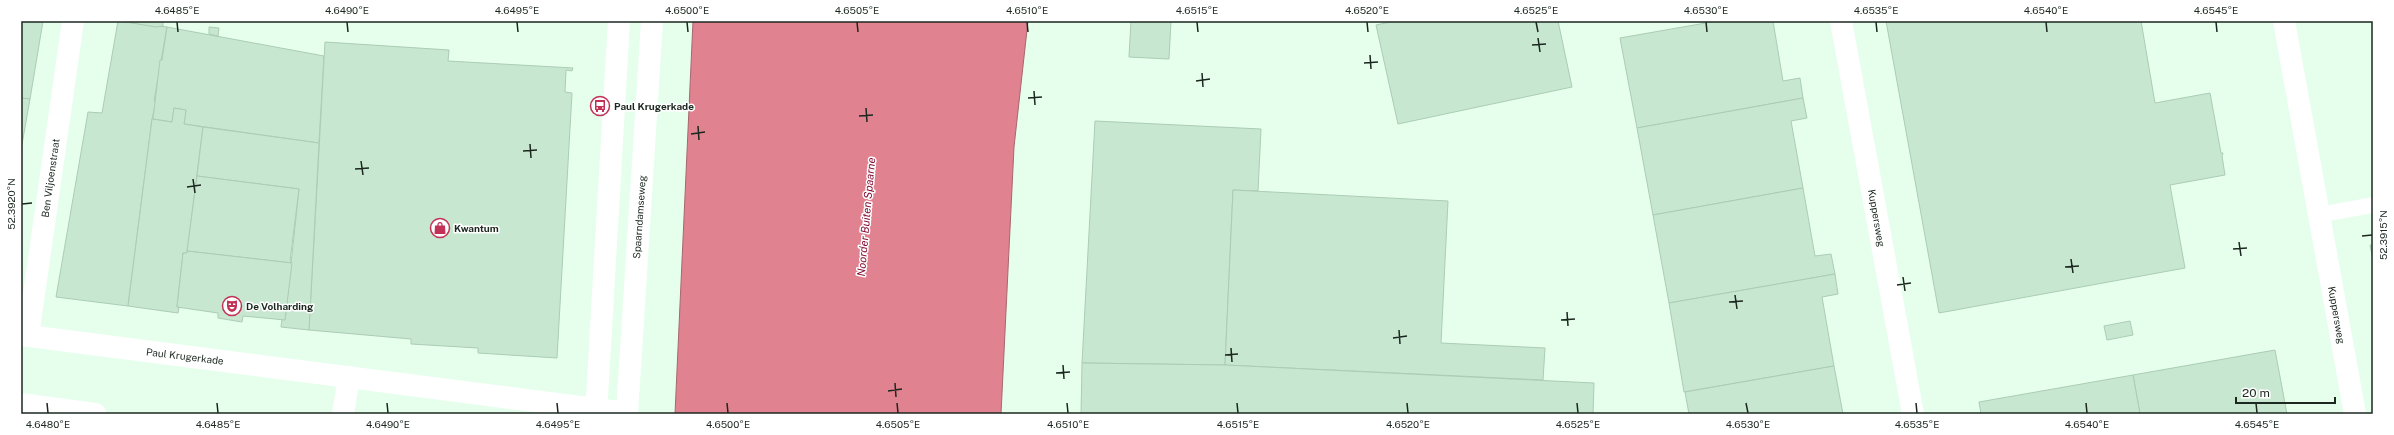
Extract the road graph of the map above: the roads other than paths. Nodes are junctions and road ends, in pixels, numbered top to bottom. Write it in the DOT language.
graph roads {
  1 [pos="73,21"];
  2 [pos="619,21"];
  3 [pos="652,21"];
  4 [pos="1841,21"];
  5 [pos="2284,21"];
  6 [pos="2373,205"];
  7 [pos="2319,215"];
  8 [pos="24,335"];
  9 [pos="349,377"];
  10 [pos="21,404"];
  11 [pos="597,411"];
  12 [pos="627,413"];
  13 [pos="95,414"];
  14 [pos="343,414"];
  15 [pos="1913,414"];
  16 [pos="2355,414"];
  1 -- 8 [label="street, Ben Viljoenstraat"];
  2 -- 11 [label="street"];
  3 -- 12 [label="street, Spaarndamseweg"];
  4 -- 15 [label="street, Kuppersweg"];
  5 -- 7 [label="street, Kuppersweg"];
  6 -- 7 [label="lane"];
  7 -- 16 [label="street, Kuppersweg"];
  8 -- 9 [label="street, Paul Krugerkade"];
  9 -- 11 [label="street, Paul Krugerkade"];
  9 -- 14 [label="street"];
  10 -- 13 [label="street"];
  11 -- 12 [label="street, Paul Krugerkade"];
}
